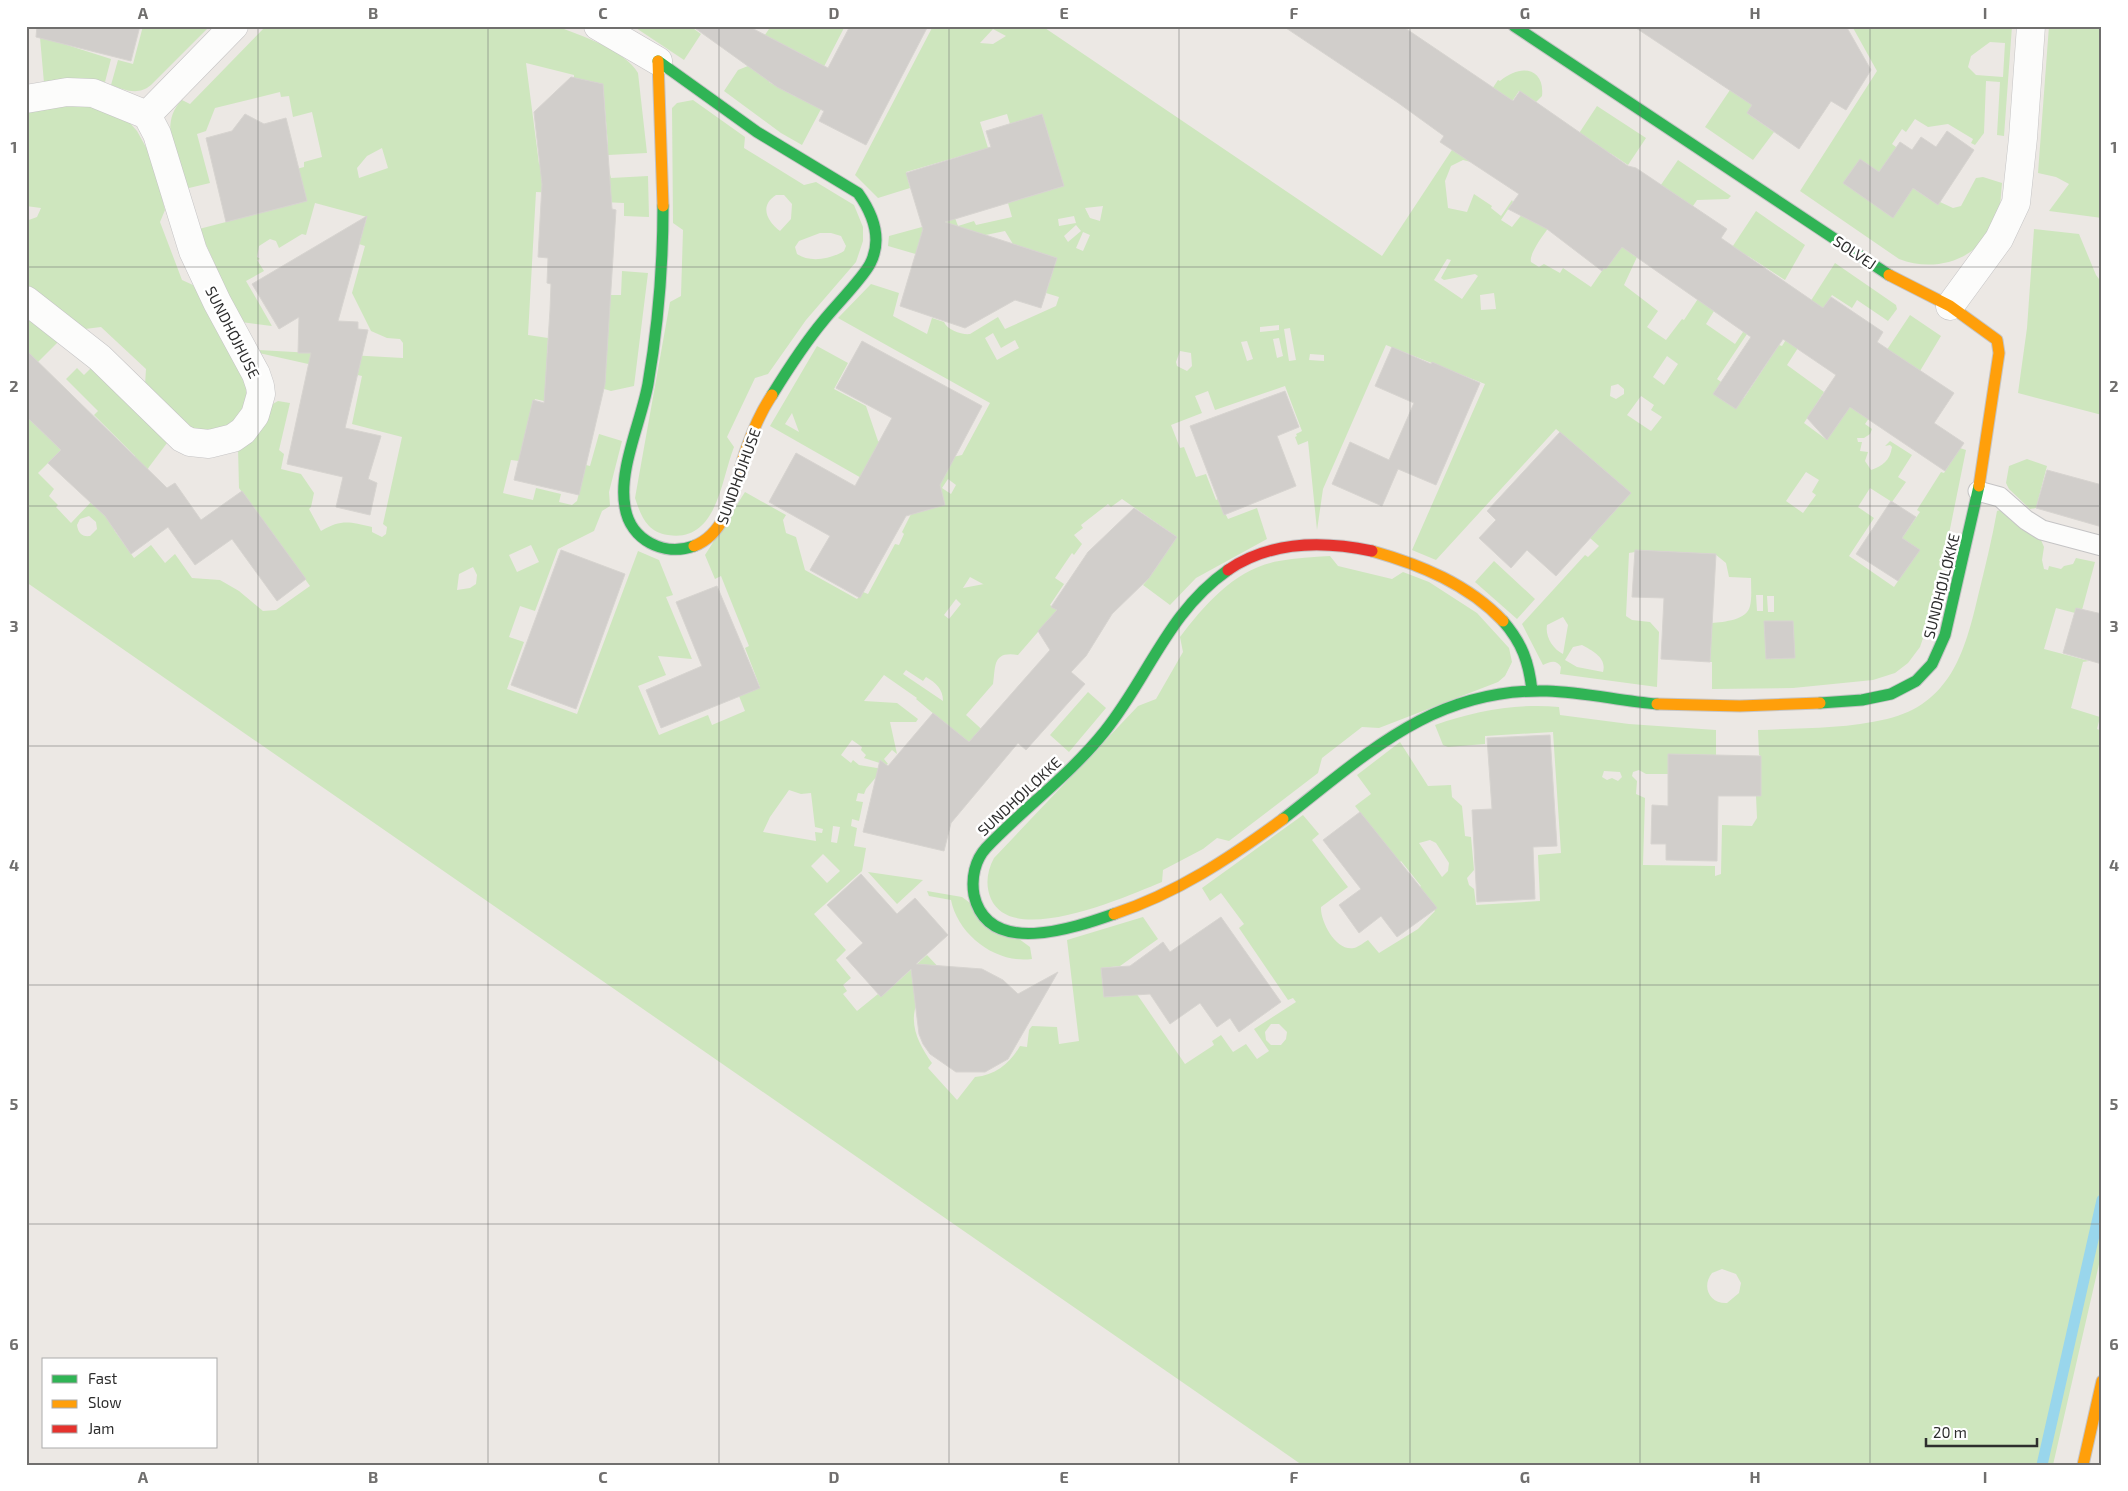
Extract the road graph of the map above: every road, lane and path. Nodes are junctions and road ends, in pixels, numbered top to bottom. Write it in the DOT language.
graph roads {
  1 [pos="234,26"];
  2 [pos="598,26"];
  3 [pos="1514,26"];
  4 [pos="2031,26"];
  5 [pos="658,61"];
  6 [pos="26,100"];
  7 [pos="147,115"];
  8 [pos="26,300"];
  9 [pos="1950,306"];
  10 [pos="1978,490"];
  11 [pos="2102,546"];
  12 [pos="1532,691"];
  13 [pos="2102,1381"];
  14 [pos="2083,1465"];
  1 -- 7 [label="street"];
  2 -- 5 [label="street, SUNDHØJHUSE"];
  3 -- 9 [label="street, SOLVEJ"];
  4 -- 9 [label="street"];
  5 -- 5 [label="street, SUNDHØJHUSE"];
  6 -- 7 [label="street"];
  7 -- 8 [label="street, SUNDHØJHUSE"];
  9 -- 10 [label="street, SUNDHØJLØKKE"];
  10 -- 11 [label="lane"];
  10 -- 12 [label="street, SUNDHØJLØKKE"];
  12 -- 12 [label="street, SUNDHØJLØKKE"];
  13 -- 14 [label="street"];
}
